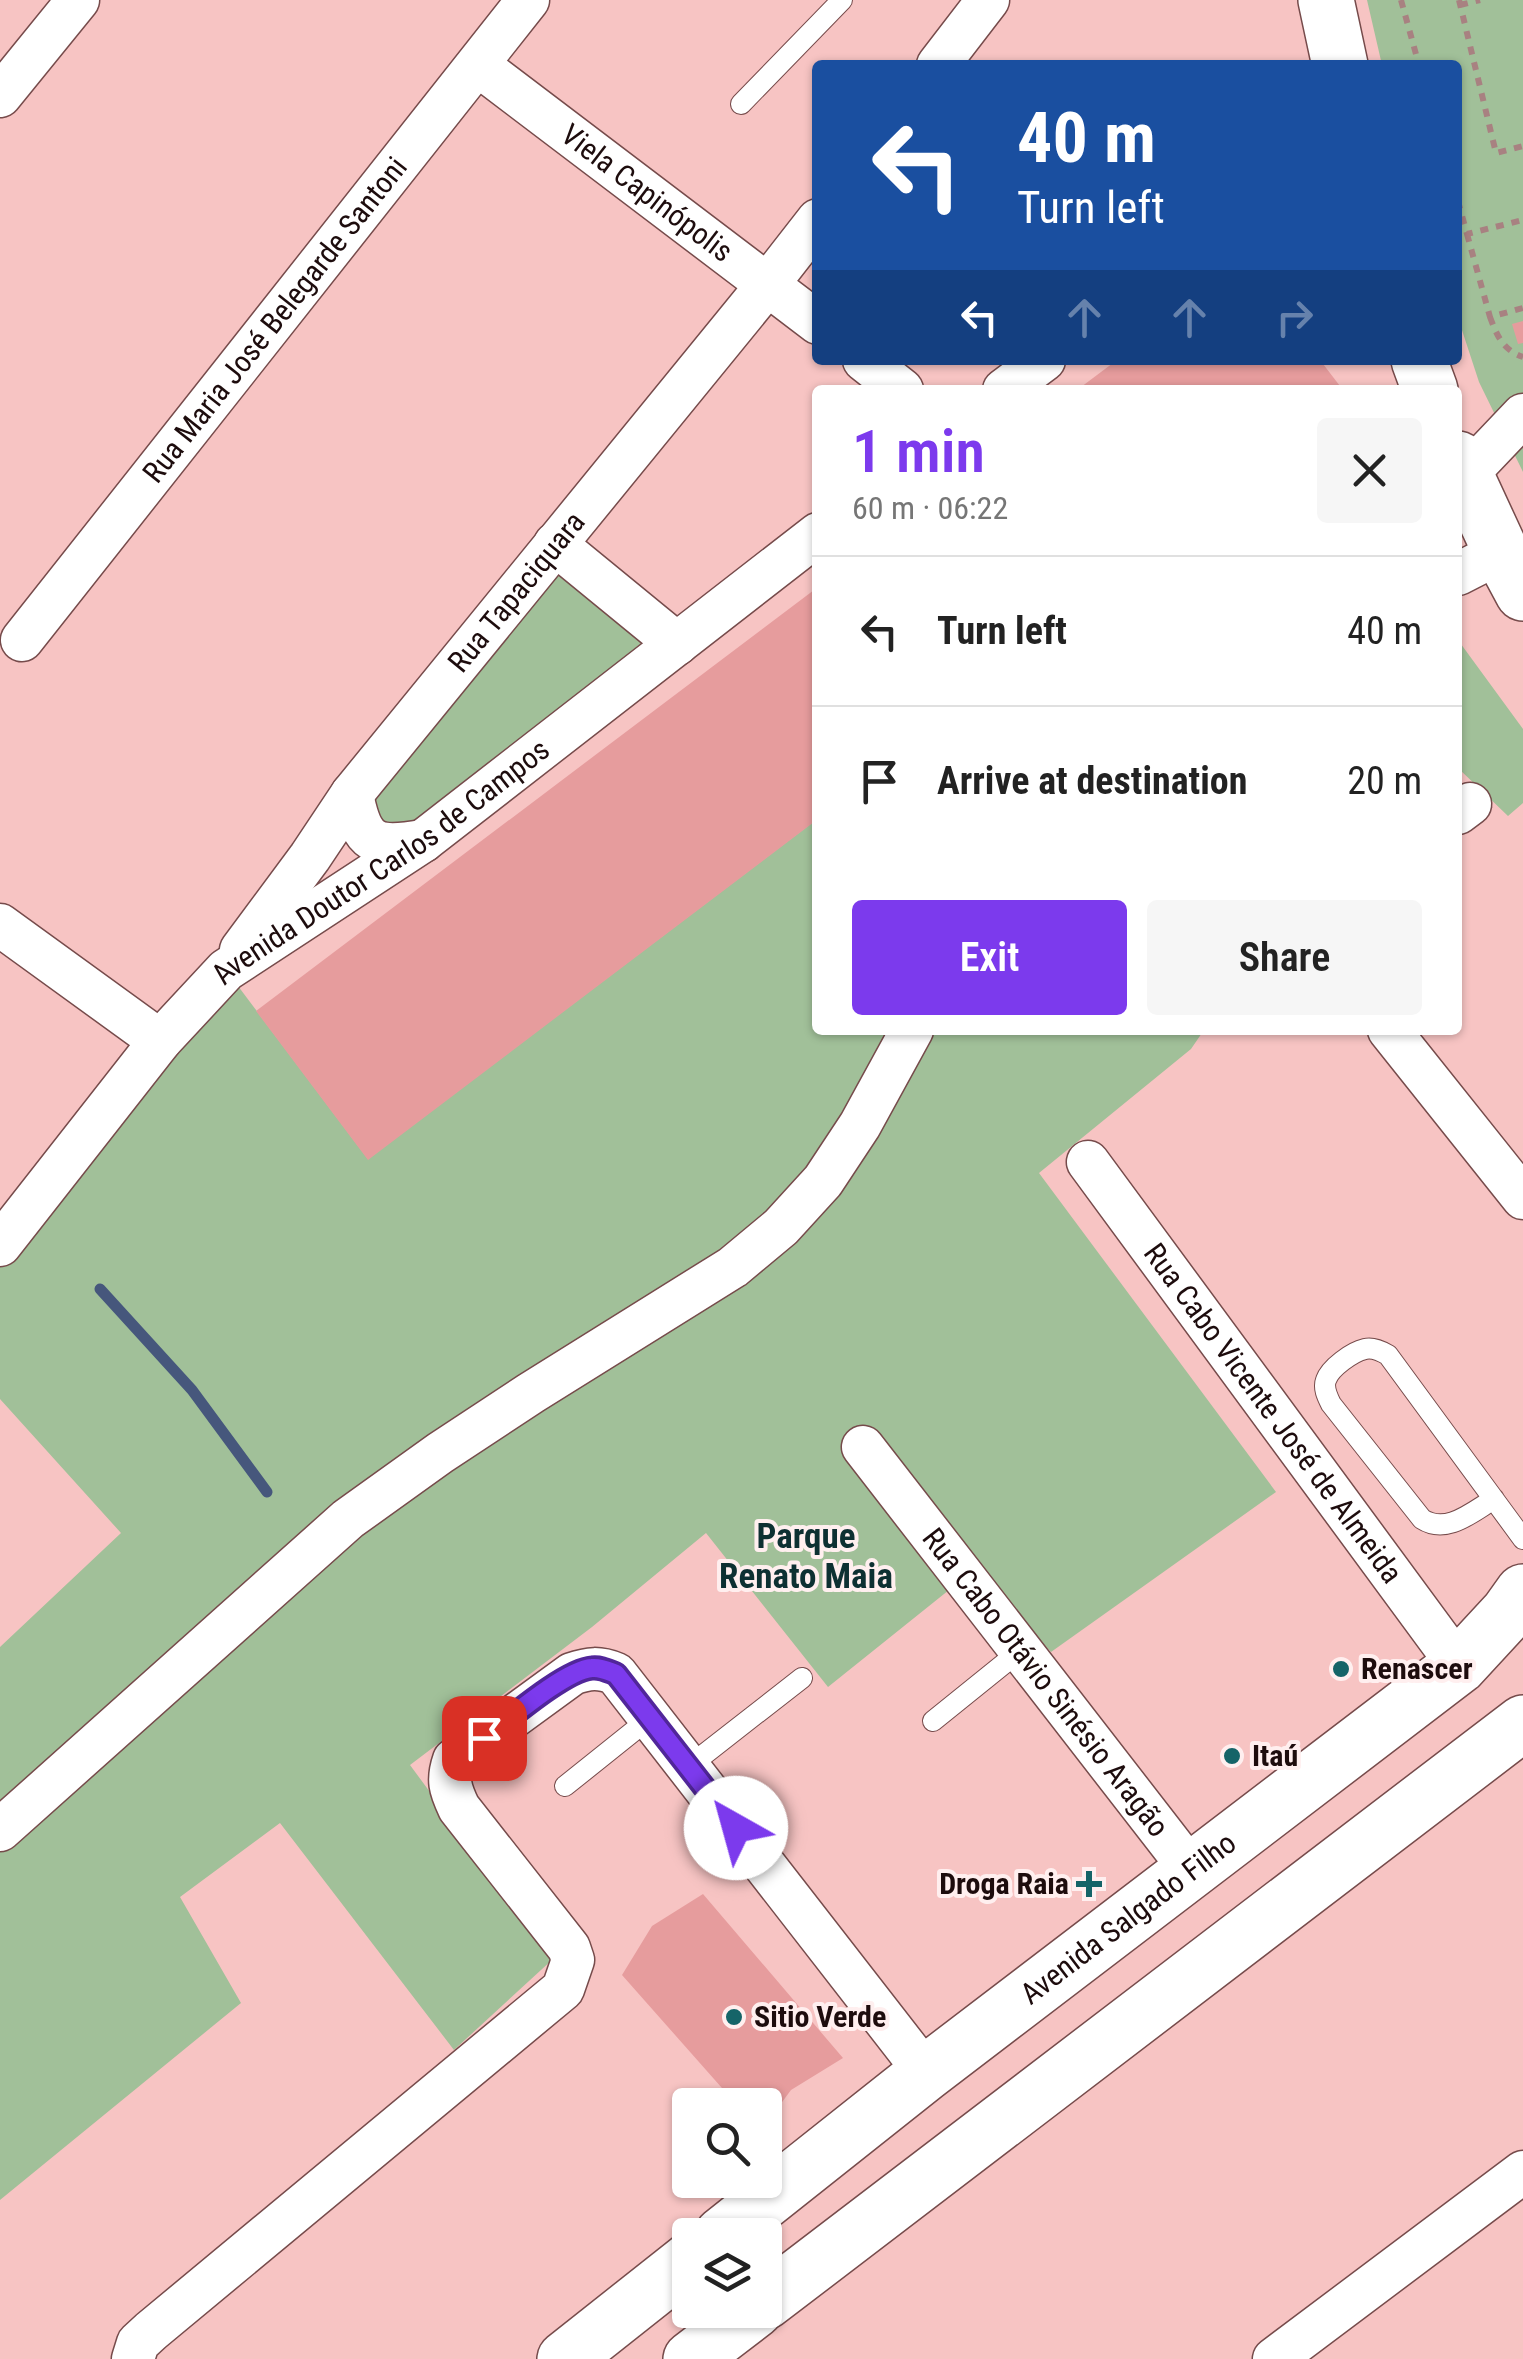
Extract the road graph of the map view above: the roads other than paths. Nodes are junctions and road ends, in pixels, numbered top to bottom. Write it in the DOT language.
graph roads {
  1 [pos="78,0"];
  2 [pos="528,0"];
  3 [pos="842,0"];
  4 [pos="988,0"];
  5 [pos="1326,0"];
  6 [pos="942,60"];
  7 [pos="1339,60"];
  8 [pos="478,65"];
  9 [pos="0,96"];
  10 [pos="741,104"];
  11 [pos="812,228"];
  12 [pos="768,284"];
  13 [pos="812,318"];
  14 [pos="870,365"];
  15 [pos="1037,365"];
  16 [pos="896,385"];
  17 [pos="1011,385"];
  18 [pos="1523,414"];
  19 [pos="1462,466"];
  20 [pos="1462,470"];
  21 [pos="812,539"];
  22 [pos="555,544"];
  23 [pos="1504,579"];
  24 [pos="22,640"];
  25 [pos="677,644"];
  26 [pos="352,794"];
  27 [pos="422,842"];
  28 [pos="0,925"];
  29 [pos="226,970"];
  30 [pos="909,1035"];
  31 [pos="1393,1035"];
  32 [pos="160,1041"];
  33 [pos="1088,1162"];
  34 [pos="1523,1198"];
  35 [pos="0,1245"];
  36 [pos="863,1447"];
  37 [pos="1494,1499"];
  38 [pos="1523,1538"];
  39 [pos="1523,1592"];
  40 [pos="1021,1650"];
  41 [pos="1459,1666"];
  42 [pos="802,1678"];
  43 [pos="650,1718"];
  44 [pos="933,1721"];
  45 [pos="1523,1723"];
  46 [pos="688,1767"];
  47 [pos="565,1786"];
  48 [pos="0,1830"];
  49 [pos="1192,1870"];
  50 [pos="926,2073"];
  51 [pos="1523,2172"];
  52 [pos="743,2218"];
  53 [pos="672,2274"];
  54 [pos="782,2289"];
  55 [pos="133,2359"];
  56 [pos="565,2359"];
  57 [pos="1274,2359"];
  1 -- 9 [label="street"];
  2 -- 8 [label="street, Rua Maria José Belegarde Santoni"];
  3 -- 10 [label="lane"];
  4 -- 6 [label="street"];
  5 -- 7 [label="main road"];
  8 -- 12 [label="street, Viela Capinópolis"];
  8 -- 24 [label="street, Rua Maria José Belegarde Santoni"];
  11 -- 12 [label="street, Rua Tapaciquara"];
  12 -- 13 [label="street, Viela Capinópolis"];
  12 -- 22 [label="street, Rua Tapaciquara"];
  14 -- 16 [label="street"];
  15 -- 17 [label="street"];
  18 -- 19 [label="street"];
  20 -- 23 [label="main road"];
  21 -- 25 [label="street, Avenida Doutor Carlos de Campos"];
  22 -- 25 [label="street"];
  22 -- 26 [label="street, Rua Tapaciquara"];
  25 -- 27 [label="street, Avenida Doutor Carlos de Campos"];
  26 -- 27 [label="street"];
  26 -- 29 [label="street, Rua Tapaciquara"];
  27 -- 29 [label="street, Avenida Doutor Carlos de Campos"];
  28 -- 32 [label="street"];
  29 -- 32 [label="street, Avenida Doutor Carlos de Campos"];
  30 -- 48 [label="street"];
  31 -- 34 [label="street"];
  32 -- 35 [label="street, Avenida Doutor Carlos de Campos"];
  33 -- 41 [label="street, Rua Cabo Vicente José de Almeida"];
  36 -- 40 [label="street, Rua Cabo Otávio Sinésio Aragão"];
  37 -- 37 [label="lane"];
  37 -- 38 [label="lane"];
  39 -- 41 [label="main road, Avenida Salgado Filho"];
  40 -- 44 [label="lane"];
  40 -- 49 [label="street, Rua Cabo Otávio Sinésio Aragão"];
  41 -- 49 [label="main road, Avenida Salgado Filho"];
  42 -- 46 [label="lane"];
  43 -- 46 [label="street"];
  43 -- 47 [label="lane"];
  43 -- 55 [label="street"];
  45 -- 54 [label="main road"];
  46 -- 50 [label="street"];
  49 -- 50 [label="main road, Avenida Salgado Filho"];
  50 -- 52 [label="main road, Avenida Salgado Filho"];
  51 -- 57 [label="street"];
  53 -- 56 [label="main road"];
}
